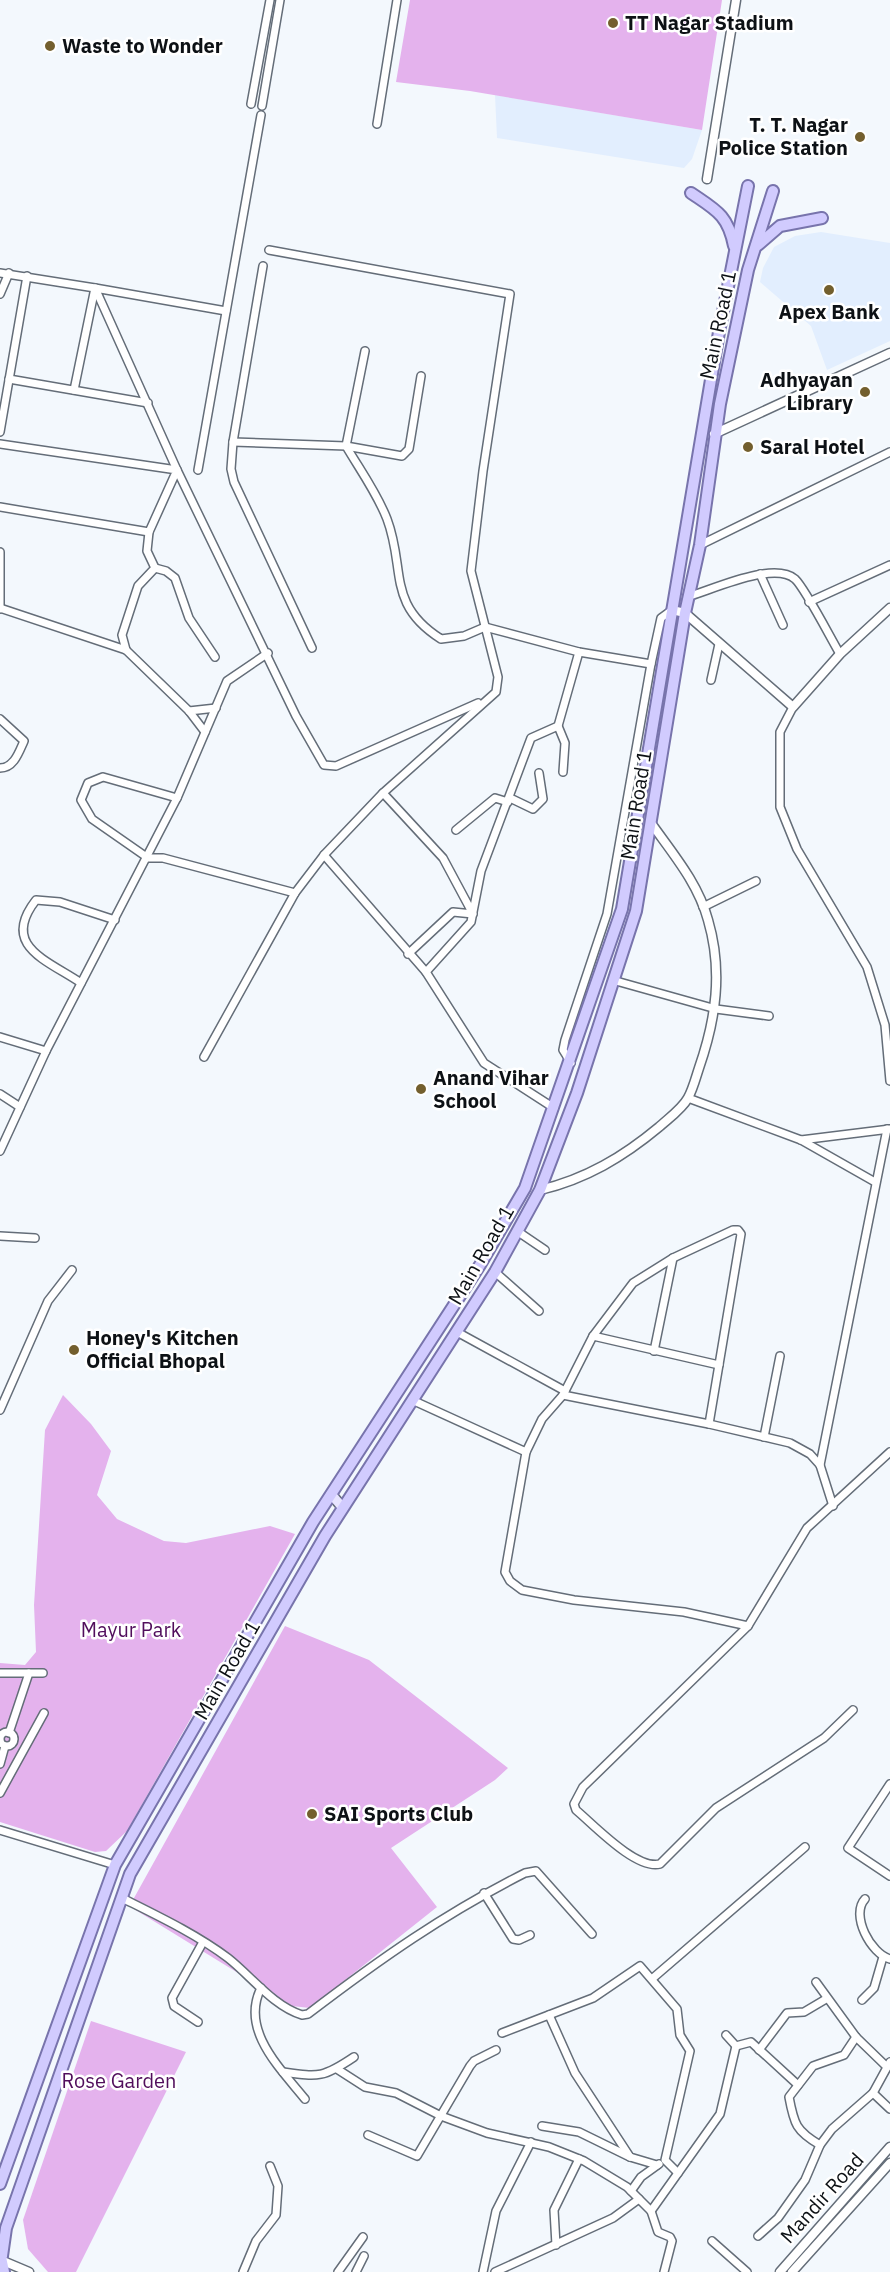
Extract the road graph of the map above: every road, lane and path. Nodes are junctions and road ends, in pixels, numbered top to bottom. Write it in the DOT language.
graph roads {
  1 [pos="270,0"];
  2 [pos="280,0"];
  3 [pos="397,0"];
  4 [pos="736,0"];
  5 [pos="259,57"];
  6 [pos="270,58"];
  7 [pos="251,104"];
  8 [pos="262,106"];
  9 [pos="261,115"];
  10 [pos="377,124"];
  11 [pos="707,179"];
  12 [pos="748,186"];
  13 [pos="773,191"];
  14 [pos="691,193"];
  15 [pos="822,218"];
  16 [pos="268,250"];
  17 [pos="734,250"];
  18 [pos="754,250"];
  19 [pos="263,266"];
  20 [pos="0,273"];
  21 [pos="9,273"];
  22 [pos="27,276"];
  23 [pos="95,288"];
  24 [pos="0,294"];
  25 [pos="226,311"];
  26 [pos="364,351"];
  27 [pos="890,353"];
  28 [pos="421,376"];
  29 [pos="9,379"];
  30 [pos="74,390"];
  31 [pos="2,403"];
  32 [pos="148,403"];
  33 [pos="0,432"];
  34 [pos="714,434"];
  35 [pos="233,442"];
  36 [pos="0,444"];
  37 [pos="346,446"];
  38 [pos="890,452"];
  39 [pos="177,470"];
  40 [pos="198,470"];
  41 [pos="0,507"];
  42 [pos="149,532"];
  43 [pos="700,545"];
  44 [pos="0,552"];
  45 [pos="890,565"];
  46 [pos="155,568"];
  47 [pos="760,574"];
  48 [pos="690,596"];
  49 [pos="809,602"];
  50 [pos="890,608"];
  51 [pos="0,609"];
  52 [pos="672,610"];
  53 [pos="685,613"];
  54 [pos="783,625"];
  55 [pos="486,627"];
  56 [pos="719,644"];
  57 [pos="312,648"];
  58 [pos="126,650"];
  59 [pos="579,652"];
  60 [pos="268,654"];
  61 [pos="840,654"];
  62 [pos="215,657"];
  63 [pos="651,664"];
  64 [pos="711,680"];
  65 [pos="482,702"];
  66 [pos="793,707"];
  67 [pos="216,708"];
  68 [pos="189,711"];
  69 [pos="0,719"];
  70 [pos="558,726"];
  71 [pos="205,732"];
  72 [pos="0,768"];
  73 [pos="562,772"];
  74 [pos="539,773"];
  75 [pos="383,793"];
  76 [pos="177,798"];
  77 [pos="509,800"];
  78 [pos="651,823"];
  79 [pos="456,830"];
  80 [pos="324,855"];
  81 [pos="148,858"];
  82 [pos="756,881"];
  83 [pos="295,893"];
  84 [pos="703,908"];
  85 [pos="472,914"];
  86 [pos="116,920"];
  87 [pos="408,954"];
  88 [pos="426,972"];
  89 [pos="616,981"];
  90 [pos="81,983"];
  91 [pos="716,1009"];
  92 [pos="769,1016"];
  93 [pos="0,1037"];
  94 [pos="46,1051"];
  95 [pos="204,1057"];
  96 [pos="570,1063"];
  97 [pos="890,1081"];
  98 [pos="0,1094"];
  99 [pos="688,1098"];
  100 [pos="20,1107"];
  101 [pos="554,1108"];
  102 [pos="888,1129"];
  103 [pos="801,1140"];
  104 [pos="0,1151"];
  105 [pos="875,1182"];
  106 [pos="540,1190"];
  107 [pos="518,1231"];
  108 [pos="0,1236"];
  109 [pos="35,1238"];
  110 [pos="545,1250"];
  111 [pos="673,1258"];
  112 [pos="72,1270"];
  113 [pos="495,1272"];
  114 [pos="540,1311"];
  115 [pos="457,1332"];
  116 [pos="593,1336"];
  117 [pos="654,1351"];
  118 [pos="780,1356"];
  119 [pos="719,1365"];
  120 [pos="564,1393"];
  121 [pos="412,1401"];
  122 [pos="0,1410"];
  123 [pos="709,1424"];
  124 [pos="764,1437"];
  125 [pos="526,1452"];
  126 [pos="890,1452"];
  127 [pos="820,1465"];
  128 [pos="331,1494"];
  129 [pos="832,1506"];
  130 [pos="343,1508"];
  131 [pos="748,1626"];
  132 [pos="0,1673"];
  133 [pos="29,1673"];
  134 [pos="43,1673"];
  135 [pos="853,1710"];
  136 [pos="44,1713"];
  137 [pos="9,1733"];
  138 [pos="1,1737"];
  139 [pos="14,1740"];
  140 [pos="28,1744"];
  141 [pos="5,1746"];
  142 [pos="0,1764"];
  143 [pos="890,1784"];
  144 [pos="0,1793"];
  145 [pos="0,1830"];
  146 [pos="805,1847"];
  147 [pos="115,1865"];
  148 [pos="890,1876"];
  149 [pos="484,1893"];
  150 [pos="122,1898"];
  151 [pos="865,1899"];
  152 [pos="592,1934"];
  153 [pos="530,1935"];
  154 [pos="203,1942"];
  155 [pos="887,1958"];
  156 [pos="652,1978"];
  157 [pos="816,1982"];
  158 [pos="261,1988"];
  159 [pos="826,1999"];
  160 [pos="862,2000"];
  161 [pos="549,2015"];
  162 [pos="198,2022"];
  163 [pos="502,2033"];
  164 [pos="726,2035"];
  165 [pos="856,2037"];
  166 [pos="736,2046"];
  167 [pos="496,2050"];
  168 [pos="759,2050"];
  169 [pos="354,2057"];
  170 [pos="888,2065"];
  171 [pos="337,2068"];
  172 [pos="283,2072"];
  173 [pos="798,2085"];
  174 [pos="873,2093"];
  175 [pos="305,2099"];
  176 [pos="890,2109"];
  177 [pos="441,2116"];
  178 [pos="542,2126"];
  179 [pos="368,2135"];
  180 [pos="531,2142"];
  181 [pos="820,2145"];
  182 [pos="890,2147"];
  183 [pos="630,2157"];
  184 [pos="579,2159"];
  185 [pos="664,2160"];
  186 [pos="890,2163"];
  187 [pos="657,2165"];
  188 [pos="270,2166"];
  189 [pos="678,2173"];
  190 [pos="0,2184"];
  191 [pos="631,2191"];
  192 [pos="639,2199"];
  193 [pos="651,2211"];
  194 [pos="819,2226"];
  195 [pos="827,2233"];
  196 [pos="758,2236"];
  197 [pos="363,2237"];
  198 [pos="712,2241"];
  199 [pos="556,2245"];
  200 [pos="364,2256"];
  201 [pos="2,2260"];
  202 [pos="29,2272"];
  203 [pos="243,2272"];
  204 [pos="338,2272"];
  205 [pos="356,2272"];
  206 [pos="483,2272"];
  207 [pos="495,2272"];
  208 [pos="664,2272"];
  209 [pos="747,2272"];
  210 [pos="780,2272"];
  211 [pos="792,2272"];
  1 -- 5 [label="street"];
  2 -- 6 [label="street"];
  3 -- 10 [label="street"];
  4 -- 11 [label="street"];
  5 -- 6 [label="street"];
  5 -- 7 [label="street"];
  6 -- 8 [label="street"];
  9 -- 25 [label="street"];
  12 -- 17 [label="main road, Main Road 1"];
  13 -- 18 [label="main road, Main Road 1"];
  14 -- 17 [label="main road"];
  15 -- 18 [label="main road"];
  16 -- 55 [label="street"];
  17 -- 52 [label="main road, Main Road 1"];
  18 -- 34 [label="main road, Main Road 1"];
  19 -- 35 [label="street"];
  20 -- 21 [label="street"];
  21 -- 22 [label="street"];
  21 -- 24 [label="street"];
  22 -- 23 [label="street"];
  22 -- 29 [label="street"];
  23 -- 25 [label="street"];
  23 -- 30 [label="street"];
  23 -- 32 [label="street"];
  25 -- 40 [label="street"];
  26 -- 37 [label="street"];
  27 -- 34 [label="street"];
  28 -- 37 [label="street"];
  29 -- 30 [label="street"];
  29 -- 31 [label="street"];
  30 -- 32 [label="street"];
  31 -- 33 [label="street"];
  32 -- 39 [label="street"];
  34 -- 43 [label="main road, Main Road 1"];
  35 -- 37 [label="street"];
  35 -- 57 [label="street"];
  36 -- 39 [label="street"];
  37 -- 55 [label="street"];
  38 -- 43 [label="street"];
  39 -- 42 [label="street"];
  39 -- 60 [label="street"];
  41 -- 42 [label="street"];
  42 -- 46 [label="street"];
  43 -- 48 [label="main road, Main Road 1"];
  44 -- 51 [label="street"];
  45 -- 49 [label="street"];
  46 -- 58 [label="street"];
  46 -- 62 [label="street"];
  47 -- 48 [label="street"];
  47 -- 49 [label="street"];
  47 -- 54 [label="street"];
  48 -- 53 [label="main road, Main Road 1"];
  49 -- 61 [label="street"];
  50 -- 61 [label="street"];
  51 -- 58 [label="street"];
  52 -- 53 [label="street"];
  52 -- 63 [label="street"];
  52 -- 96 [label="main road, Main Road 1"];
  53 -- 56 [label="street"];
  53 -- 78 [label="main road, Main Road 1"];
  55 -- 59 [label="street"];
  55 -- 65 [label="street"];
  56 -- 64 [label="street"];
  56 -- 66 [label="street"];
  58 -- 68 [label="street"];
  59 -- 63 [label="street"];
  59 -- 70 [label="street"];
  60 -- 65 [label="street"];
  60 -- 67 [label="street"];
  61 -- 66 [label="street"];
  63 -- 96 [label="street"];
  65 -- 75 [label="street"];
  66 -- 97 [label="street"];
  67 -- 68 [label="street"];
  67 -- 71 [label="street"];
  68 -- 71 [label="street"];
  69 -- 72 [label="street"];
  70 -- 73 [label="street"];
  70 -- 77 [label="street"];
  71 -- 76 [label="street"];
  74 -- 77 [label="street"];
  75 -- 80 [label="street"];
  75 -- 85 [label="street"];
  76 -- 81 [label="street"];
  76 -- 81 [label="street"];
  77 -- 79 [label="street"];
  77 -- 85 [label="street"];
  78 -- 84 [label="street"];
  78 -- 89 [label="main road, Main Road 1"];
  80 -- 83 [label="street"];
  80 -- 87 [label="street"];
  81 -- 83 [label="street"];
  81 -- 86 [label="street"];
  82 -- 84 [label="street"];
  83 -- 95 [label="street"];
  84 -- 91 [label="street"];
  85 -- 87 [label="street"];
  85 -- 88 [label="street"];
  86 -- 90 [label="street"];
  86 -- 90 [label="street"];
  87 -- 88 [label="street"];
  88 -- 101 [label="street"];
  89 -- 91 [label="street"];
  89 -- 106 [label="main road, Main Road 1"];
  90 -- 94 [label="street"];
  91 -- 92 [label="street"];
  91 -- 99 [label="street"];
  93 -- 94 [label="street"];
  94 -- 100 [label="street"];
  96 -- 101 [label="main road, Main Road 1"];
  98 -- 100 [label="street"];
  99 -- 103 [label="street"];
  99 -- 106 [label="street"];
  100 -- 104 [label="street"];
  101 -- 128 [label="main road, Main Road 1"];
  102 -- 103 [label="street"];
  102 -- 105 [label="street"];
  103 -- 105 [label="street"];
  105 -- 127 [label="street"];
  106 -- 107 [label="main road, Main Road 1"];
  107 -- 110 [label="street"];
  107 -- 113 [label="main road, Main Road 1"];
  108 -- 109 [label="street"];
  111 -- 116 [label="street"];
  111 -- 117 [label="street"];
  111 -- 119 [label="street"];
  112 -- 122 [label="street"];
  113 -- 114 [label="street"];
  113 -- 115 [label="main road, Main Road 1"];
  115 -- 120 [label="street"];
  115 -- 121 [label="main road, Main Road 1"];
  116 -- 117 [label="street"];
  116 -- 120 [label="street"];
  117 -- 119 [label="street"];
  118 -- 124 [label="street"];
  119 -- 123 [label="street"];
  120 -- 123 [label="street"];
  120 -- 125 [label="street"];
  121 -- 125 [label="street"];
  121 -- 130 [label="main road, Main Road 1"];
  123 -- 124 [label="street"];
  124 -- 127 [label="street"];
  125 -- 131 [label="street"];
  126 -- 129 [label="street"];
  127 -- 129 [label="street"];
  128 -- 130 [label="main road"];
  128 -- 147 [label="main road, Main Road 1"];
  129 -- 131 [label="street"];
  130 -- 150 [label="main road, Main Road 1"];
  131 -- 135 [label="street"];
  132 -- 133 [label="street"];
  133 -- 134 [label="street"];
  133 -- 137 [label="street"];
  136 -- 140 [label="street"];
  137 -- 138 [label="street"];
  137 -- 139 [label="street"];
  138 -- 141 [label="street"];
  139 -- 140 [label="street"];
  139 -- 141 [label="street"];
  140 -- 144 [label="street"];
  141 -- 142 [label="street"];
  143 -- 148 [label="street"];
  145 -- 147 [label="street"];
  146 -- 156 [label="street"];
  147 -- 190 [label="main road, Main Road 1"];
  149 -- 152 [label="street"];
  149 -- 153 [label="street"];
  149 -- 158 [label="street"];
  150 -- 154 [label="street"];
  150 -- 201 [label="main road, Main Road 1"];
  151 -- 155 [label="street"];
  154 -- 158 [label="street"];
  154 -- 162 [label="street"];
  155 -- 160 [label="street"];
  156 -- 161 [label="street"];
  156 -- 185 [label="street"];
  157 -- 159 [label="street"];
  158 -- 172 [label="street"];
  159 -- 165 [label="street"];
  159 -- 168 [label="street"];
  161 -- 163 [label="street"];
  161 -- 183 [label="street"];
  164 -- 166 [label="street"];
  165 -- 170 [label="street"];
  165 -- 173 [label="street"];
  166 -- 168 [label="street"];
  166 -- 189 [label="street"];
  167 -- 177 [label="street"];
  168 -- 173 [label="street"];
  169 -- 171 [label="street"];
  170 -- 174 [label="street"];
  171 -- 172 [label="street"];
  171 -- 177 [label="street"];
  172 -- 175 [label="street"];
  173 -- 181 [label="street"];
  174 -- 176 [label="street"];
  174 -- 181 [label="street"];
  177 -- 179 [label="street"];
  177 -- 180 [label="street"];
  178 -- 183 [label="street"];
  180 -- 184 [label="street"];
  180 -- 206 [label="street"];
  181 -- 196 [label="street"];
  182 -- 194 [label="street, Mandir Road"];
  183 -- 187 [label="street"];
  184 -- 191 [label="street"];
  184 -- 199 [label="street"];
  185 -- 187 [label="street"];
  185 -- 189 [label="street"];
  186 -- 195 [label="street, Mandir Road"];
  187 -- 191 [label="street"];
  188 -- 203 [label="street"];
  189 -- 193 [label="street"];
  191 -- 192 [label="street"];
  192 -- 193 [label="street"];
  192 -- 199 [label="street"];
  193 -- 208 [label="street"];
  194 -- 195 [label="street"];
  194 -- 210 [label="street, Mandir Road"];
  195 -- 211 [label="street, Mandir Road"];
  197 -- 204 [label="street"];
  198 -- 209 [label="street"];
  199 -- 207 [label="street"];
  200 -- 205 [label="street"];
  201 -- 202 [label="street"];
}
